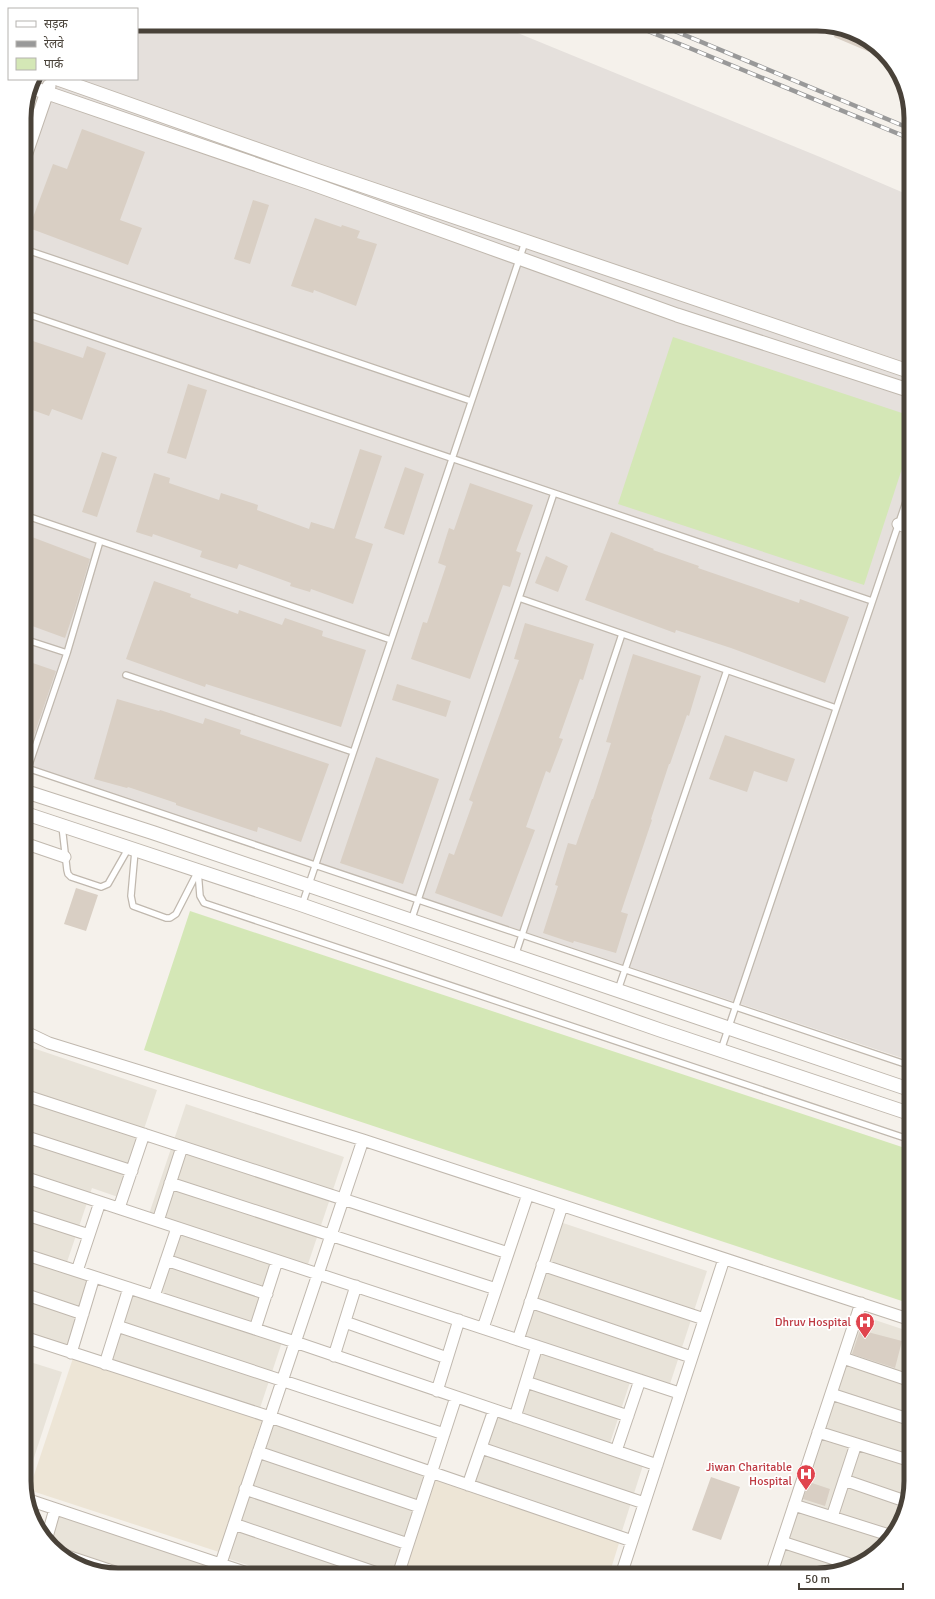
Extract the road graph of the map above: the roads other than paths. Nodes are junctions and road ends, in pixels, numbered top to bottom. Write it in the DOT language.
graph roads {
  1 [pos="52,80"];
  2 [pos="61,80"];
  3 [pos="36,89"];
  4 [pos="47,93"];
  5 [pos="31,139"];
  6 [pos="525,242"];
  7 [pos="31,251"];
  8 [pos="520,258"];
  9 [pos="31,315"];
  10 [pos="904,370"];
  11 [pos="904,389"];
  12 [pos="472,401"];
  13 [pos="452,458"];
  14 [pos="554,493"];
  15 [pos="904,507"];
  16 [pos="31,517"];
  17 [pos="898,524"];
  18 [pos="904,526"];
  19 [pos="100,540"];
  20 [pos="519,598"];
  21 [pos="872,601"];
  22 [pos="622,634"];
  23 [pos="391,640"];
  24 [pos="31,641"];
  25 [pos="67,653"];
  26 [pos="727,670"];
  27 [pos="126,675"];
  28 [pos="836,708"];
  29 [pos="353,752"];
  30 [pos="31,753"];
  31 [pos="31,769"];
  32 [pos="31,793"];
  33 [pos="31,816"];
  34 [pos="62,826"];
  35 [pos="31,845"];
  36 [pos="131,850"];
  37 [pos="65,857"];
  38 [pos="314,864"];
  39 [pos="198,870"];
  40 [pos="308,886"];
  41 [pos="418,900"];
  42 [pos="302,905"];
  43 [pos="411,921"];
  44 [pos="522,934"];
  45 [pos="515,956"];
  46 [pos="625,969"];
  47 [pos="617,991"];
  48 [pos="735,1006"];
  49 [pos="728,1029"];
  50 [pos="31,1034"];
  51 [pos="721,1050"];
  52 [pos="904,1064"];
  53 [pos="904,1088"];
  54 [pos="31,1097"];
  55 [pos="904,1112"];
  56 [pos="144,1134"];
  57 [pos="31,1138"];
  58 [pos="904,1138"];
  59 [pos="363,1140"];
  60 [pos="182,1147"];
  61 [pos="132,1171"];
  62 [pos="31,1179"];
  63 [pos="170,1183"];
  64 [pos="528,1194"];
  65 [pos="343,1199"];
  66 [pos="100,1202"];
  67 [pos="562,1206"];
  68 [pos="119,1208"];
  69 [pos="31,1216"];
  70 [pos="158,1221"];
  71 [pos="177,1228"];
  72 [pos="331,1234"];
  73 [pos="89,1236"];
  74 [pos="508,1253"];
  75 [pos="31,1256"];
  76 [pos="724,1259"];
  77 [pos="166,1260"];
  78 [pos="278,1261"];
  79 [pos="542,1265"];
  80 [pos="78,1272"];
  81 [pos="318,1274"];
  82 [pos="94,1277"];
  83 [pos="356,1286"];
  84 [pos="129,1288"];
  85 [pos="496,1289"];
  86 [pos="266,1294"];
  87 [pos="31,1296"];
  88 [pos="154,1296"];
  89 [pos="530,1302"];
  90 [pos="861,1303"];
  91 [pos="83,1314"];
  92 [pos="904,1318"];
  93 [pos="704,1319"];
  94 [pos="459,1320"];
  95 [pos="345,1322"];
  96 [pos="117,1326"];
  97 [pos="483,1328"];
  98 [pos="255,1329"];
  99 [pos="31,1339"];
  100 [pos="518,1340"];
  101 [pos="295,1342"];
  102 [pos="538,1346"];
  103 [pos="71,1353"];
  104 [pos="334,1356"];
  105 [pos="691,1357"];
  106 [pos="448,1358"];
  107 [pos="843,1358"];
  108 [pos="105,1364"];
  109 [pos="904,1379"];
  110 [pos="282,1380"];
  111 [pos="640,1380"];
  112 [pos="526,1382"];
  113 [pos="437,1391"];
  114 [pos="679,1393"];
  115 [pos="831,1394"];
  116 [pos="456,1397"];
  117 [pos="494,1410"];
  118 [pos="628,1416"];
  119 [pos="270,1417"];
  120 [pos="514,1417"];
  121 [pos="904,1418"];
  122 [pos="818,1432"];
  123 [pos="444,1434"];
  124 [pos="856,1444"];
  125 [pos="481,1448"];
  126 [pos="616,1451"];
  127 [pos="258,1452"];
  128 [pos="904,1459"];
  129 [pos="656,1465"];
  130 [pos="431,1473"];
  131 [pos="844,1480"];
  132 [pos="468,1485"];
  133 [pos="246,1489"];
  134 [pos="902,1500"];
  135 [pos="34,1502"];
  136 [pos="644,1503"];
  137 [pos="794,1505"];
  138 [pos="420,1507"];
  139 [pos="56,1510"];
  140 [pos="832,1517"];
  141 [pos="234,1524"];
  142 [pos="49,1532"];
  143 [pos="886,1534"];
  144 [pos="632,1541"];
  145 [pos="782,1542"];
  146 [pos="408,1544"];
  147 [pos="846,1563"];
  148 [pos="213,1568"];
  149 [pos="219,1568"];
  150 [pos="363,1568"];
  151 [pos="400,1568"];
  152 [pos="623,1568"];
  153 [pos="773,1568"];
  1 -- 4 [label="street"];
  2 -- 6 [label="street"];
  3 -- 4 [label="street"];
  4 -- 5 [label="street"];
  4 -- 8 [label="street"];
  6 -- 8 [label="lane"];
  6 -- 10 [label="street"];
  7 -- 12 [label="lane"];
  8 -- 11 [label="street"];
  8 -- 12 [label="lane"];
  9 -- 13 [label="lane"];
  12 -- 13 [label="lane"];
  13 -- 14 [label="lane"];
  13 -- 23 [label="lane"];
  14 -- 20 [label="lane"];
  14 -- 21 [label="lane"];
  15 -- 17 [label="lane"];
  16 -- 19 [label="lane"];
  17 -- 18 [label="street"];
  17 -- 21 [label="lane"];
  19 -- 23 [label="lane"];
  19 -- 25 [label="lane"];
  20 -- 22 [label="lane"];
  20 -- 41 [label="lane"];
  21 -- 28 [label="lane"];
  22 -- 26 [label="lane"];
  22 -- 44 [label="lane"];
  23 -- 29 [label="lane"];
  24 -- 25 [label="lane"];
  25 -- 30 [label="lane"];
  26 -- 28 [label="lane"];
  26 -- 46 [label="lane"];
  27 -- 29 [label="lane"];
  28 -- 48 [label="lane"];
  29 -- 38 [label="lane"];
  31 -- 38 [label="lane"];
  32 -- 40 [label="street"];
  33 -- 34 [label="street"];
  34 -- 36 [label="street"];
  34 -- 37 [label="lane"];
  35 -- 37 [label="street"];
  36 -- 37 [label="lane"];
  36 -- 39 [label="street"];
  36 -- 39 [label="lane"];
  38 -- 40 [label="lane"];
  38 -- 41 [label="lane"];
  39 -- 42 [label="street"];
  39 -- 58 [label="lane"];
  40 -- 42 [label="lane"];
  40 -- 43 [label="street"];
  41 -- 43 [label="lane"];
  41 -- 44 [label="lane"];
  42 -- 51 [label="street"];
  43 -- 45 [label="street"];
  44 -- 45 [label="lane"];
  44 -- 46 [label="lane"];
  45 -- 47 [label="street"];
  46 -- 47 [label="lane"];
  46 -- 48 [label="lane"];
  47 -- 49 [label="street"];
  48 -- 49 [label="lane"];
  48 -- 52 [label="lane"];
  49 -- 51 [label="lane"];
  49 -- 53 [label="street"];
  50 -- 59 [label="street"];
  51 -- 55 [label="street"];
  54 -- 56 [label="street"];
  56 -- 60 [label="street"];
  56 -- 61 [label="street"];
  57 -- 61 [label="street"];
  59 -- 64 [label="street"];
  59 -- 65 [label="street"];
  60 -- 63 [label="street"];
  60 -- 65 [label="street"];
  61 -- 68 [label="street"];
  62 -- 66 [label="street"];
  63 -- 70 [label="street"];
  63 -- 72 [label="street"];
  64 -- 67 [label="street"];
  64 -- 74 [label="street"];
  65 -- 72 [label="street"];
  65 -- 74 [label="street"];
  66 -- 68 [label="street"];
  66 -- 73 [label="street"];
  67 -- 76 [label="street"];
  67 -- 79 [label="street"];
  68 -- 70 [label="street"];
  69 -- 73 [label="street"];
  70 -- 71 [label="street"];
  71 -- 77 [label="street"];
  71 -- 78 [label="street"];
  72 -- 81 [label="street"];
  72 -- 85 [label="street"];
  73 -- 80 [label="street"];
  74 -- 85 [label="street"];
  75 -- 80 [label="street"];
  76 -- 90 [label="street"];
  76 -- 93 [label="street"];
  77 -- 86 [label="street"];
  77 -- 88 [label="street"];
  78 -- 81 [label="street"];
  78 -- 86 [label="street"];
  79 -- 89 [label="street"];
  79 -- 93 [label="street"];
  80 -- 82 [label="street"];
  81 -- 83 [label="street"];
  81 -- 101 [label="street"];
  82 -- 84 [label="street"];
  82 -- 91 [label="street"];
  83 -- 94 [label="street"];
  83 -- 95 [label="street"];
  84 -- 88 [label="street"];
  84 -- 96 [label="street"];
  85 -- 97 [label="street"];
  86 -- 98 [label="street"];
  87 -- 91 [label="street"];
  88 -- 98 [label="street"];
  89 -- 100 [label="street"];
  89 -- 105 [label="street"];
  90 -- 92 [label="street"];
  90 -- 107 [label="street"];
  91 -- 103 [label="street"];
  93 -- 105 [label="street"];
  94 -- 97 [label="street"];
  94 -- 106 [label="street"];
  95 -- 104 [label="street"];
  95 -- 106 [label="street"];
  96 -- 108 [label="street"];
  96 -- 110 [label="street"];
  97 -- 100 [label="street"];
  98 -- 101 [label="street"];
  99 -- 103 [label="street"];
  100 -- 102 [label="street"];
  101 -- 104 [label="street"];
  101 -- 110 [label="street"];
  102 -- 111 [label="street"];
  102 -- 112 [label="street"];
  103 -- 108 [label="street"];
  104 -- 113 [label="street"];
  105 -- 114 [label="street"];
  106 -- 113 [label="street"];
  107 -- 109 [label="street"];
  107 -- 115 [label="street"];
  108 -- 119 [label="street"];
  110 -- 119 [label="street"];
  110 -- 123 [label="street"];
  111 -- 114 [label="street"];
  111 -- 118 [label="street"];
  112 -- 118 [label="street"];
  112 -- 120 [label="street"];
  113 -- 116 [label="street"];
  114 -- 129 [label="street"];
  115 -- 121 [label="street"];
  115 -- 122 [label="street"];
  116 -- 117 [label="street"];
  116 -- 123 [label="street"];
  117 -- 120 [label="street"];
  117 -- 125 [label="street"];
  118 -- 126 [label="street"];
  119 -- 127 [label="street"];
  119 -- 130 [label="street"];
  120 -- 126 [label="street"];
  122 -- 124 [label="street"];
  122 -- 137 [label="street"];
  123 -- 130 [label="street"];
  124 -- 128 [label="street"];
  124 -- 131 [label="street"];
  125 -- 132 [label="street"];
  125 -- 136 [label="street"];
  126 -- 129 [label="street"];
  127 -- 133 [label="street"];
  127 -- 138 [label="street"];
  129 -- 136 [label="street"];
  130 -- 132 [label="street"];
  130 -- 138 [label="street"];
  131 -- 134 [label="street"];
  131 -- 140 [label="street"];
  132 -- 144 [label="street"];
  133 -- 141 [label="street"];
  133 -- 146 [label="street"];
  135 -- 139 [label="street"];
  136 -- 144 [label="street"];
  137 -- 140 [label="street"];
  137 -- 145 [label="street"];
  138 -- 146 [label="street"];
  139 -- 142 [label="street"];
  139 -- 148 [label="street"];
  140 -- 143 [label="street"];
  141 -- 149 [label="street"];
  141 -- 150 [label="street"];
  144 -- 152 [label="street"];
  145 -- 147 [label="street"];
  145 -- 153 [label="street"];
  146 -- 151 [label="street"];
}
